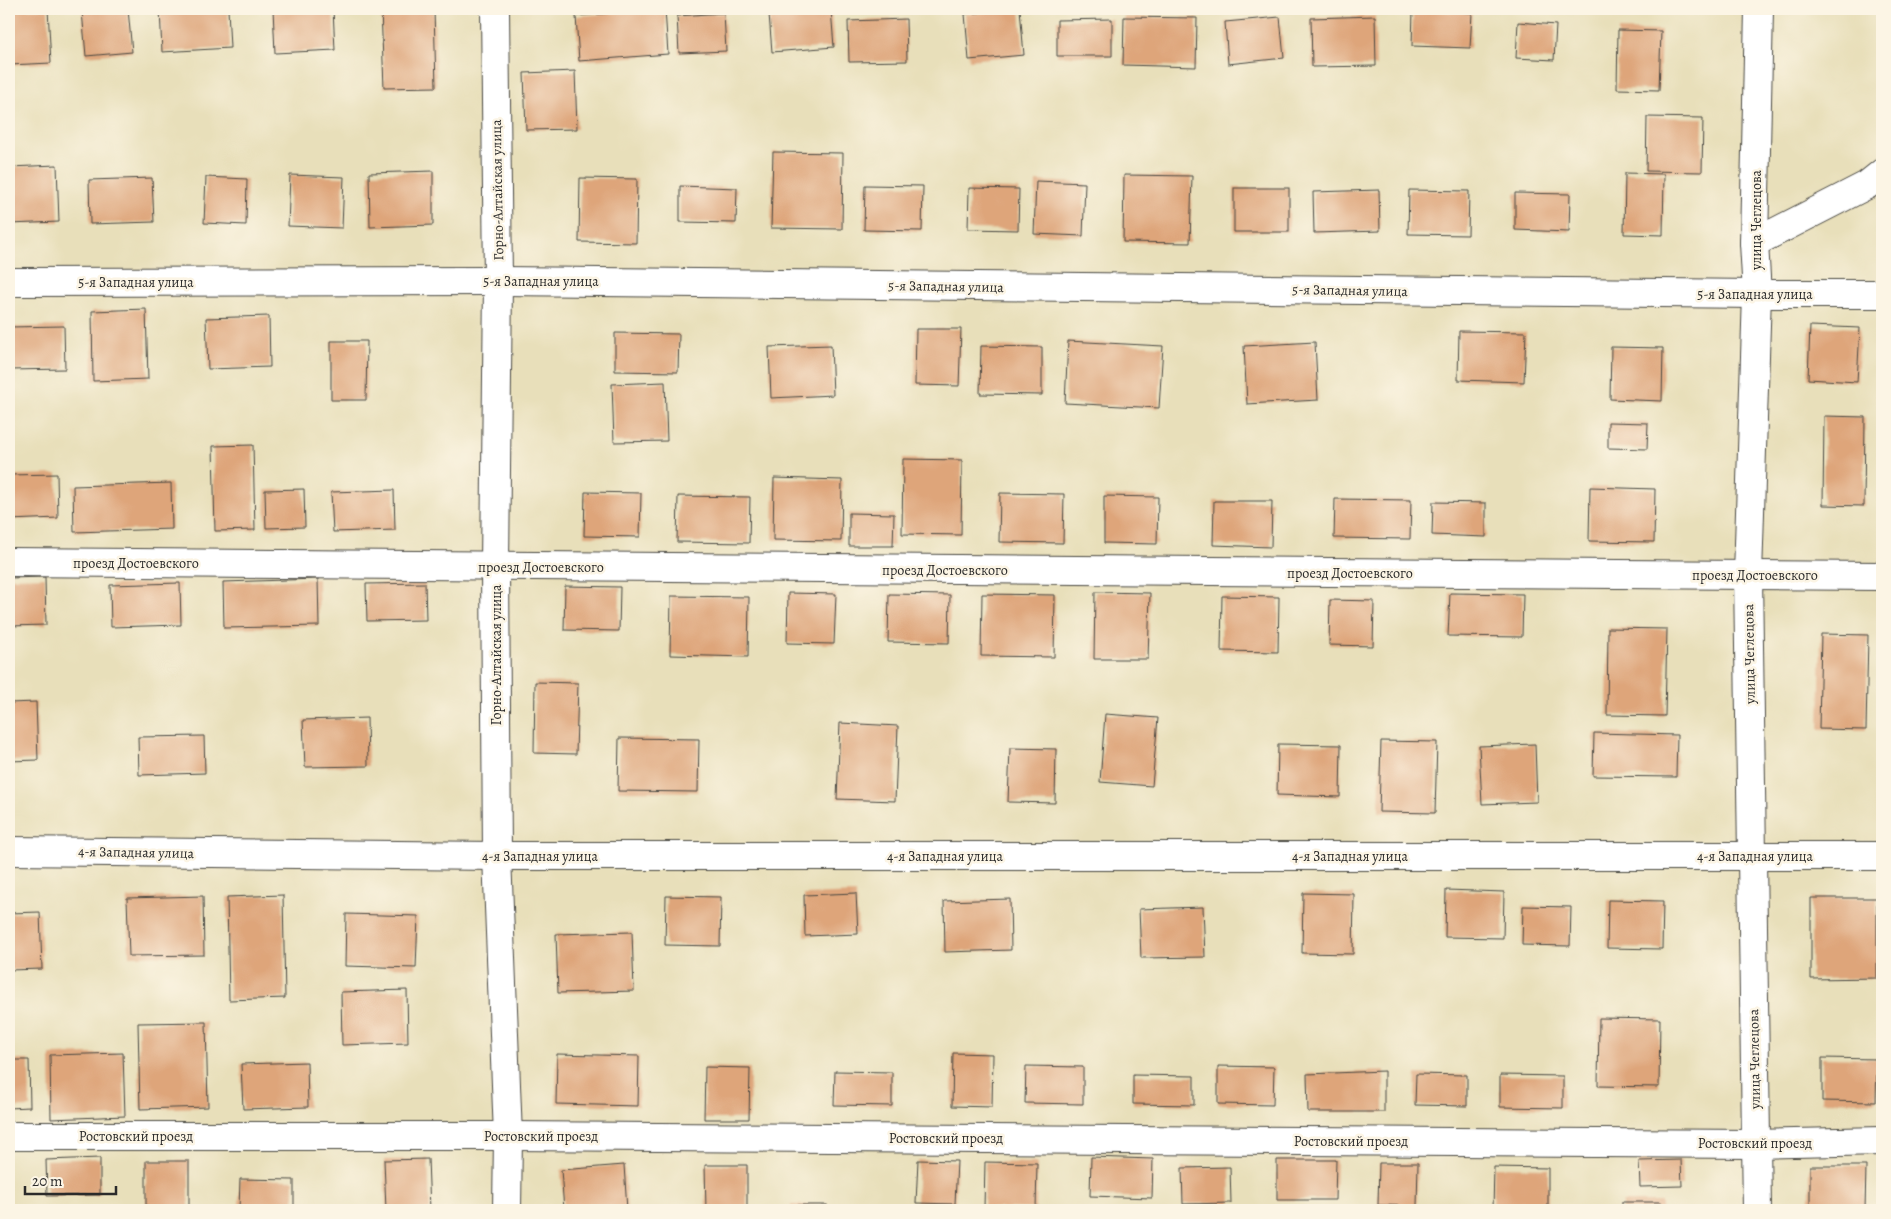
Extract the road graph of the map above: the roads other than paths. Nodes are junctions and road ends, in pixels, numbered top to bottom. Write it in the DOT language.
graph roads {
  1 [pos="495,9"];
  2 [pos="1759,9"];
  3 [pos="1882,173"];
  4 [pos="1754,243"];
  5 [pos="498,281"];
  6 [pos="9,282"];
  7 [pos="1757,294"];
  8 [pos="1882,294"];
  9 [pos="9,562"];
  10 [pos="495,566"];
  11 [pos="1748,575"];
  12 [pos="1882,576"];
  13 [pos="9,851"];
  14 [pos="496,856"];
  15 [pos="1752,856"];
  16 [pos="1882,856"];
  17 [pos="9,1136"];
  18 [pos="508,1136"];
  19 [pos="1882,1142"];
  20 [pos="1754,1144"];
  21 [pos="507,1210"];
  22 [pos="1757,1210"];
  1 -- 5 [label="street, Горно-Алтайская улица"];
  2 -- 4 [label="street, улица Чеглецова"];
  3 -- 4 [label="street"];
  4 -- 7 [label="street, улица Чеглецова"];
  5 -- 6 [label="street, 5-я Западная улица"];
  5 -- 7 [label="street, 5-я Западная улица"];
  5 -- 10 [label="street, Горно-Алтайская улица"];
  7 -- 8 [label="street, 5-я Западная улица"];
  7 -- 11 [label="street, улица Чеглецова"];
  9 -- 10 [label="street, проезд Достоевского"];
  10 -- 11 [label="street, проезд Достоевского"];
  10 -- 14 [label="street, Горно-Алтайская улица"];
  11 -- 12 [label="street, проезд Достоевского"];
  11 -- 15 [label="street, улица Чеглецова"];
  13 -- 14 [label="street, 4-я Западная улица"];
  14 -- 15 [label="street, 4-я Западная улица"];
  14 -- 18 [label="street, Горно-Алтайская улица"];
  15 -- 16 [label="street, 4-я Западная улица"];
  15 -- 20 [label="street, улица Чеглецова"];
  17 -- 18 [label="street, Ростовский проезд"];
  18 -- 20 [label="street, Ростовский проезд"];
  18 -- 21 [label="street, Горно-Алтайская улица"];
  19 -- 20 [label="street, Ростовский проезд"];
  20 -- 22 [label="street, улица Чеглецова"];
}
